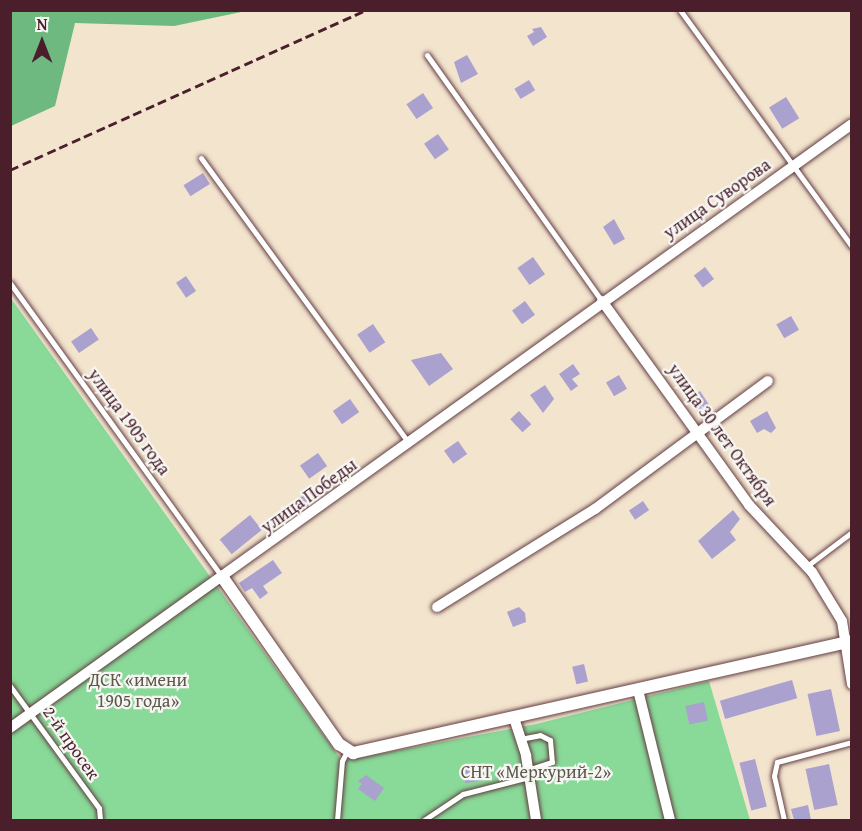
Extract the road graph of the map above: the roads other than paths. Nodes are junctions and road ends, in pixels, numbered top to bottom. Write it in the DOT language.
graph roads {
  1 [pos="680,10"];
  2 [pos="426,55"];
  3 [pos="852,124"];
  4 [pos="201,158"];
  5 [pos="794,165"];
  6 [pos="852,247"];
  7 [pos="10,283"];
  8 [pos="602,301"];
  9 [pos="768,381"];
  10 [pos="698,434"];
  11 [pos="410,444"];
  12 [pos="852,532"];
  13 [pos="807,566"];
  14 [pos="223,579"];
  15 [pos="437,608"];
  16 [pos="847,642"];
  17 [pos="852,684"];
  18 [pos="10,686"];
  19 [pos="638,690"];
  20 [pos="31,712"];
  21 [pos="515,723"];
  22 [pos="10,728"];
  23 [pos="519,740"];
  24 [pos="852,742"];
  25 [pos="347,751"];
  26 [pos="529,773"];
  27 [pos="100,820"];
  28 [pos="337,820"];
  29 [pos="424,820"];
  30 [pos="536,820"];
  31 [pos="670,820"];
  32 [pos="784,820"];
  1 -- 5 [label="lane"];
  2 -- 8 [label="lane"];
  3 -- 5 [label="street, улица Суворова"];
  4 -- 11 [label="lane"];
  5 -- 6 [label="lane"];
  5 -- 8 [label="street, улица Суворова"];
  7 -- 14 [label="lane, улица 1905 года"];
  8 -- 10 [label="street, улица 30 лет Октября"];
  8 -- 11 [label="street, улица Победы"];
  9 -- 10 [label="street"];
  10 -- 13 [label="street, улица 30 лет Октября"];
  10 -- 15 [label="street"];
  11 -- 14 [label="street, улица Победы"];
  12 -- 13 [label="lane"];
  13 -- 16 [label="street, улица 30 лет Октября"];
  14 -- 20 [label="street, улица Победы"];
  14 -- 25 [label="street"];
  16 -- 17 [label="street, улица 30 лет Октября"];
  16 -- 19 [label="street"];
  18 -- 20 [label="lane, 2-й просек"];
  19 -- 21 [label="street"];
  19 -- 31 [label="street"];
  20 -- 22 [label="street, улица Победы"];
  20 -- 27 [label="lane, 2-й просек"];
  21 -- 23 [label="street"];
  21 -- 25 [label="street"];
  23 -- 26 [label="street"];
  23 -- 26 [label="lane"];
  24 -- 32 [label="lane"];
  25 -- 28 [label="lane"];
  26 -- 29 [label="lane"];
  26 -- 30 [label="street"];
}
